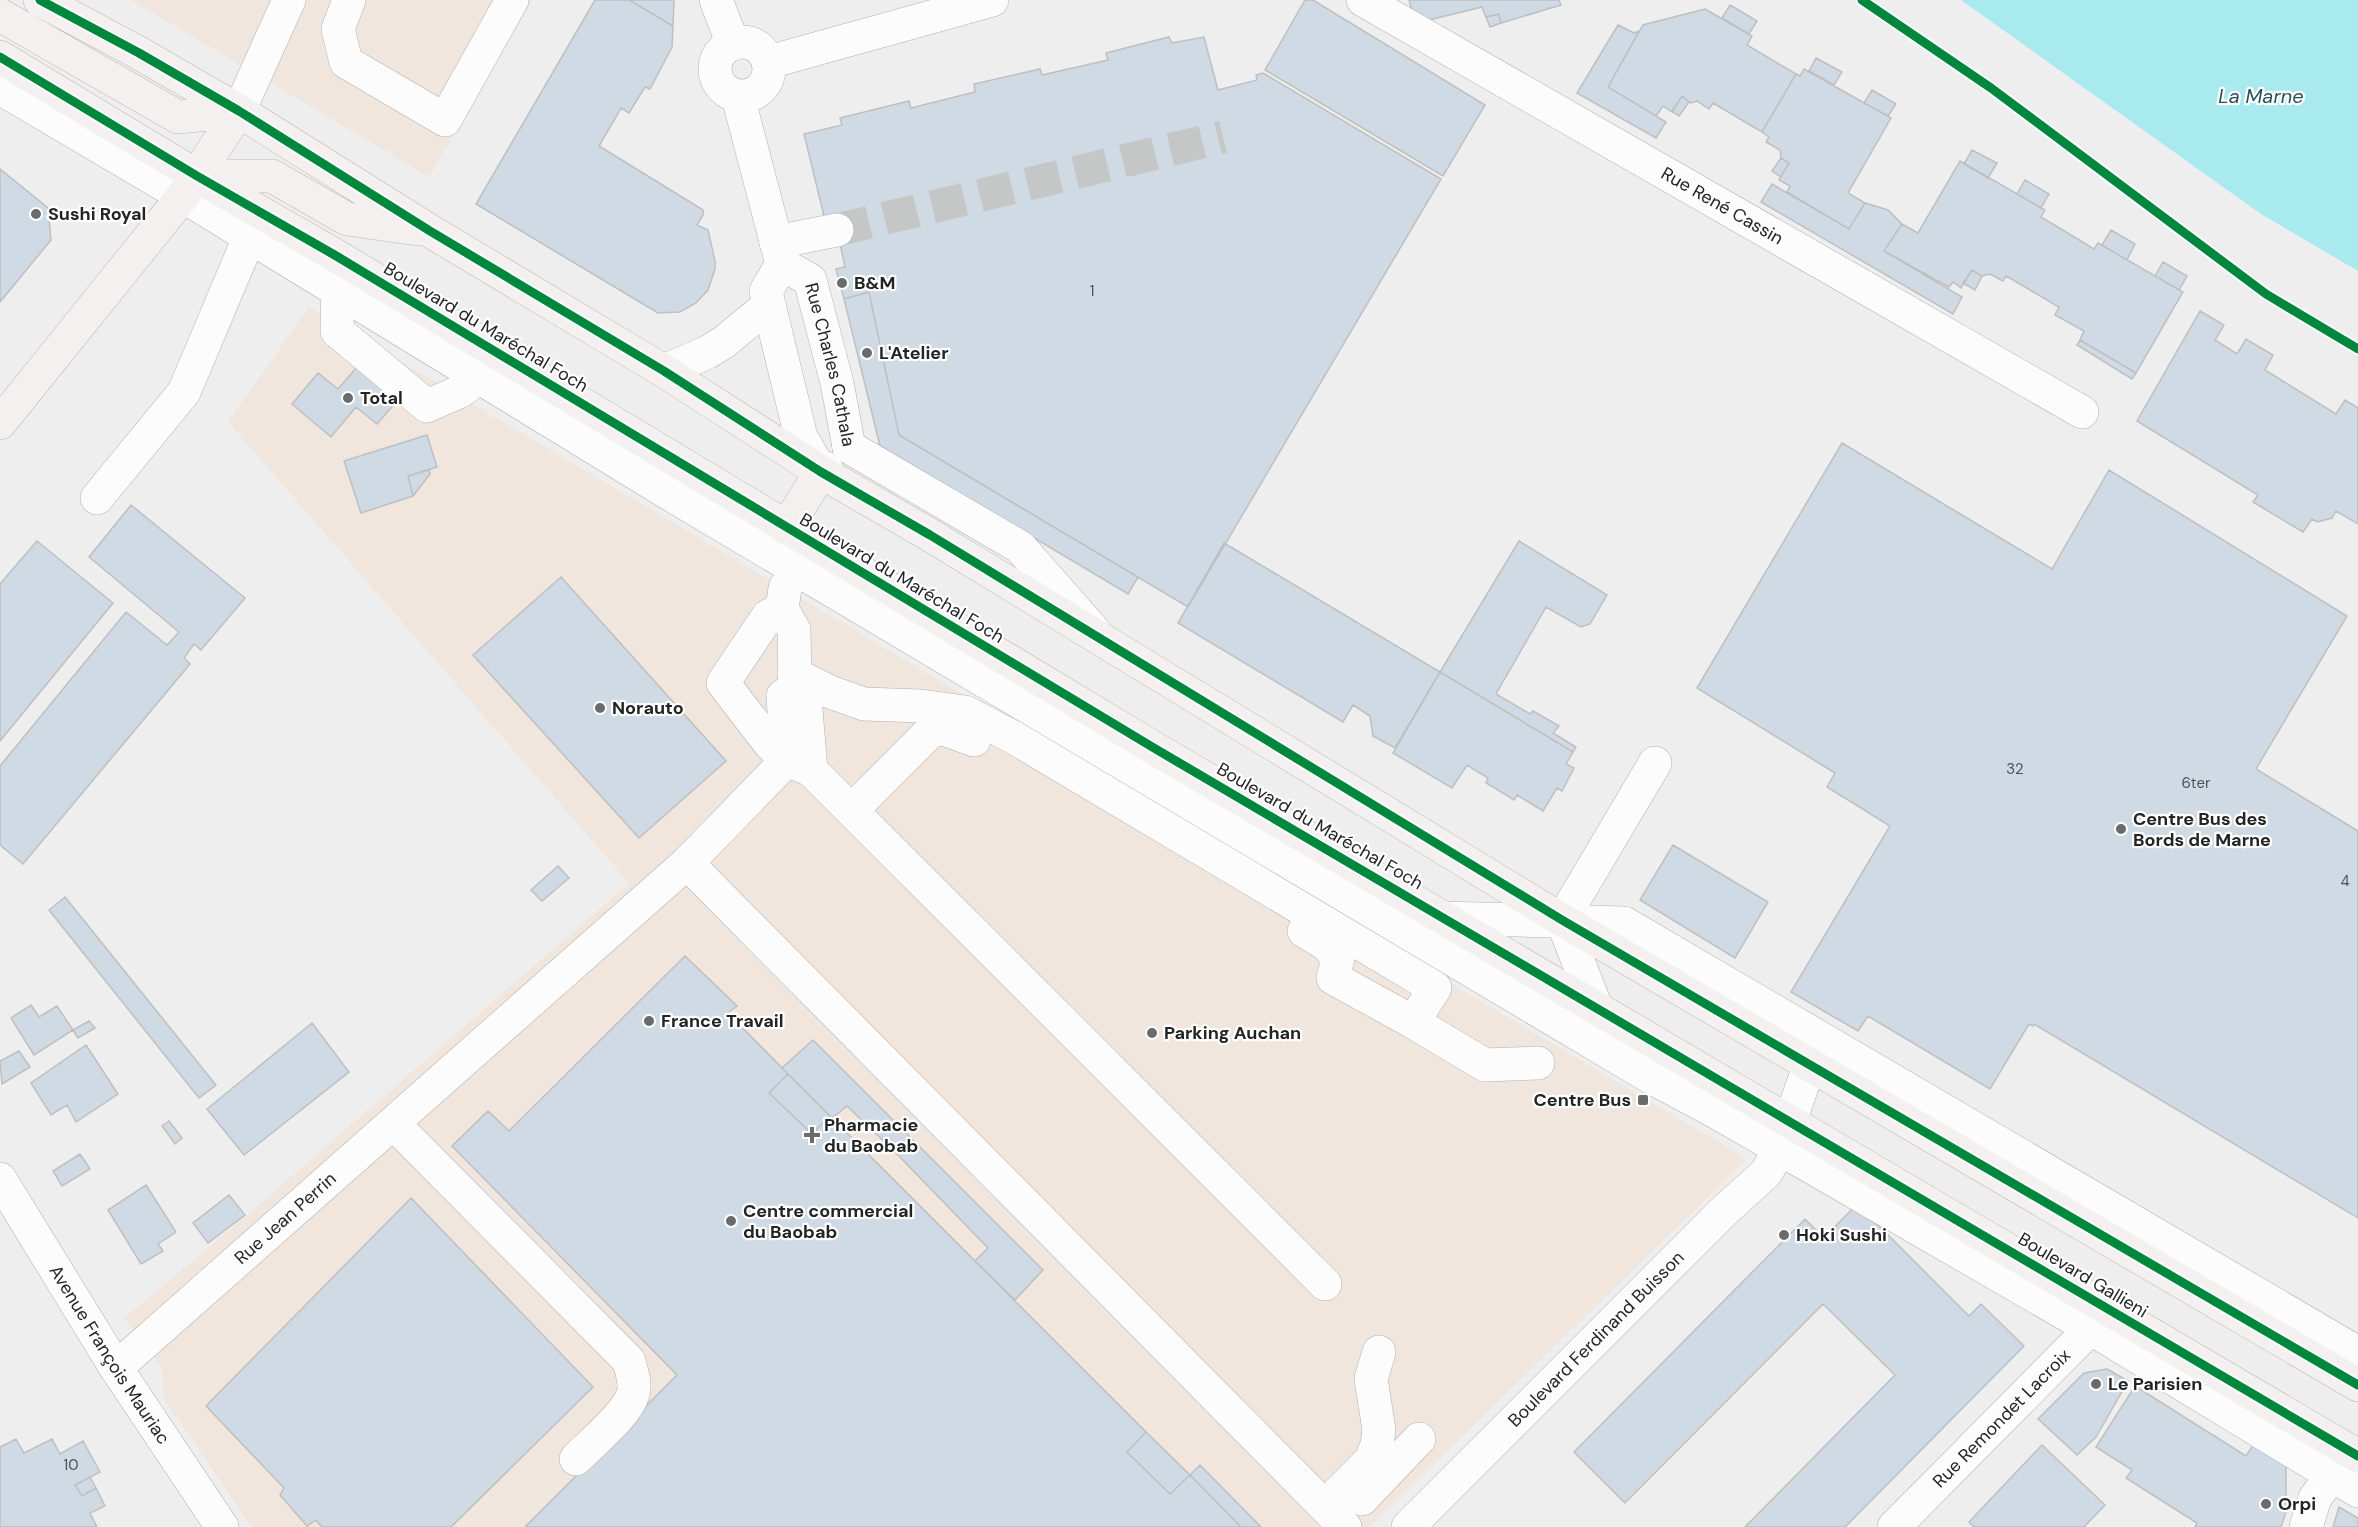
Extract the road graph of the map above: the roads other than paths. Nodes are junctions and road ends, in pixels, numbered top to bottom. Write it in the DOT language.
graph roads {
  1 [pos="40,0"];
  2 [pos="289,0"];
  3 [pos="349,0"];
  4 [pos="512,0"];
  5 [pos="716,0"];
  6 [pos="992,0"];
  7 [pos="1363,0"];
  8 [pos="0,15"];
  9 [pos="733,44"];
  10 [pos="0,57"];
  11 [pos="769,62"];
  12 [pos="0,88"];
  13 [pos="738,96"];
  14 [pos="239,111"];
  15 [pos="190,186"];
  16 [pos="253,225"];
  17 [pos="837,230"];
  18 [pos="430,231"];
  19 [pos="779,253"];
  20 [pos="338,256"];
  21 [pos="338,293"];
  22 [pos="769,305"];
  23 [pos="505,358"];
  24 [pos="664,371"];
  25 [pos="480,379"];
  26 [pos="2082,412"];
  27 [pos="0,423"];
  28 [pos="849,447"];
  29 [pos="821,472"];
  30 [pos="97,498"];
  31 [pos="786,528"];
  32 [pos="790,564"];
  33 [pos="782,609"];
  34 [pos="1103,641"];
  35 [pos="794,681"];
  36 [pos="1655,763"];
  37 [pos="799,765"];
  38 [pos="850,808"];
  39 [pos="687,863"];
  40 [pos="1443,918"];
  41 [pos="1562,920"];
  42 [pos="1596,1007"];
  43 [pos="1413,1022"];
  44 [pos="1538,1062"];
  45 [pos="1810,1064"];
  46 [pos="394,1124"];
  47 [pos="1785,1135"];
  48 [pos="0,1179"];
  49 [pos="1325,1284"];
  50 [pos="2100,1319"];
  51 [pos="1379,1352"];
  52 [pos="2358,1353"];
  53 [pos="116,1368"];
  54 [pos="2358,1385"];
  55 [pos="1419,1438"];
  56 [pos="576,1459"];
  57 [pos="2351,1464"];
  58 [pos="1335,1509"];
  59 [pos="222,1527"];
  60 [pos="1408,1527"];
  61 [pos="1894,1527"];
  62 [pos="2306,1527"];
  1 -- 14 [label="main road"];
  2 -- 14 [label="street"];
  3 -- 4 [label="street"];
  5 -- 9 [label="street"];
  6 -- 11 [label="street"];
  7 -- 26 [label="street, Rue René Cassin"];
  8 -- 14 [label="main road"];
  9 -- 11 [label="street"];
  9 -- 13 [label="street"];
  10 -- 15 [label="main road, Boulevard du Maréchal Foch"];
  11 -- 13 [label="street"];
  12 -- 15 [label="street"];
  13 -- 19 [label="street"];
  14 -- 15 [label="main road"];
  14 -- 18 [label="main road"];
  15 -- 16 [label="main road, Boulevard du Maréchal Foch"];
  15 -- 18 [label="main road"];
  15 -- 27 [label="main road"];
  16 -- 20 [label="main road, Boulevard du Maréchal Foch"];
  16 -- 21 [label="street"];
  16 -- 30 [label="street"];
  17 -- 19 [label="street"];
  18 -- 24 [label="main road"];
  19 -- 22 [label="street, Rue Charles Cathala"];
  19 -- 28 [label="street, Rue Charles Cathala"];
  20 -- 21 [label="street"];
  20 -- 23 [label="main road, Boulevard du Maréchal Foch"];
  21 -- 25 [label="street"];
  21 -- 25 [label="street"];
  22 -- 24 [label="street"];
  22 -- 29 [label="street, Rue Charles Cathala"];
  23 -- 25 [label="street"];
  23 -- 31 [label="main road, Boulevard du Maréchal Foch"];
  24 -- 29 [label="main road"];
  25 -- 32 [label="street"];
  28 -- 29 [label="street, Rue Charles Cathala"];
  28 -- 34 [label="street"];
  29 -- 31 [label="main road, Boulevard du Maréchal Foch"];
  29 -- 34 [label="main road"];
  31 -- 32 [label="street"];
  31 -- 40 [label="main road, Boulevard du Maréchal Foch"];
  32 -- 33 [label="street"];
  32 -- 47 [label="street"];
  33 -- 35 [label="street"];
  33 -- 37 [label="street"];
  34 -- 41 [label="main road"];
  35 -- 37 [label="street"];
  35 -- 43 [label="street"];
  36 -- 41 [label="street"];
  37 -- 38 [label="street"];
  37 -- 39 [label="street, Rue Jean Perrin"];
  38 -- 43 [label="street"];
  38 -- 49 [label="street"];
  39 -- 46 [label="street, Rue Jean Perrin"];
  39 -- 58 [label="street"];
  40 -- 41 [label="street"];
  40 -- 42 [label="main road, Boulevard du Maréchal Foch"];
  41 -- 42 [label="street"];
  41 -- 45 [label="main road"];
  41 -- 52 [label="street"];
  42 -- 47 [label="main road, Boulevard du Maréchal Foch"];
  43 -- 44 [label="street"];
  45 -- 47 [label="street, Boulevard Ferdinand Buisson"];
  45 -- 54 [label="main road"];
  46 -- 53 [label="street, Rue Jean Perrin"];
  46 -- 56 [label="street"];
  47 -- 50 [label="main road, Boulevard Gallieni"];
  47 -- 60 [label="street, Boulevard Ferdinand Buisson"];
  48 -- 53 [label="street, Avenue François Mauriac"];
  50 -- 57 [label="main road, Boulevard Gallieni"];
  50 -- 61 [label="street, Rue Remondet Lacroix"];
  51 -- 58 [label="street"];
  53 -- 59 [label="street, Avenue François Mauriac"];
  55 -- 58 [label="street"];
  57 -- 62 [label="street"];
}
